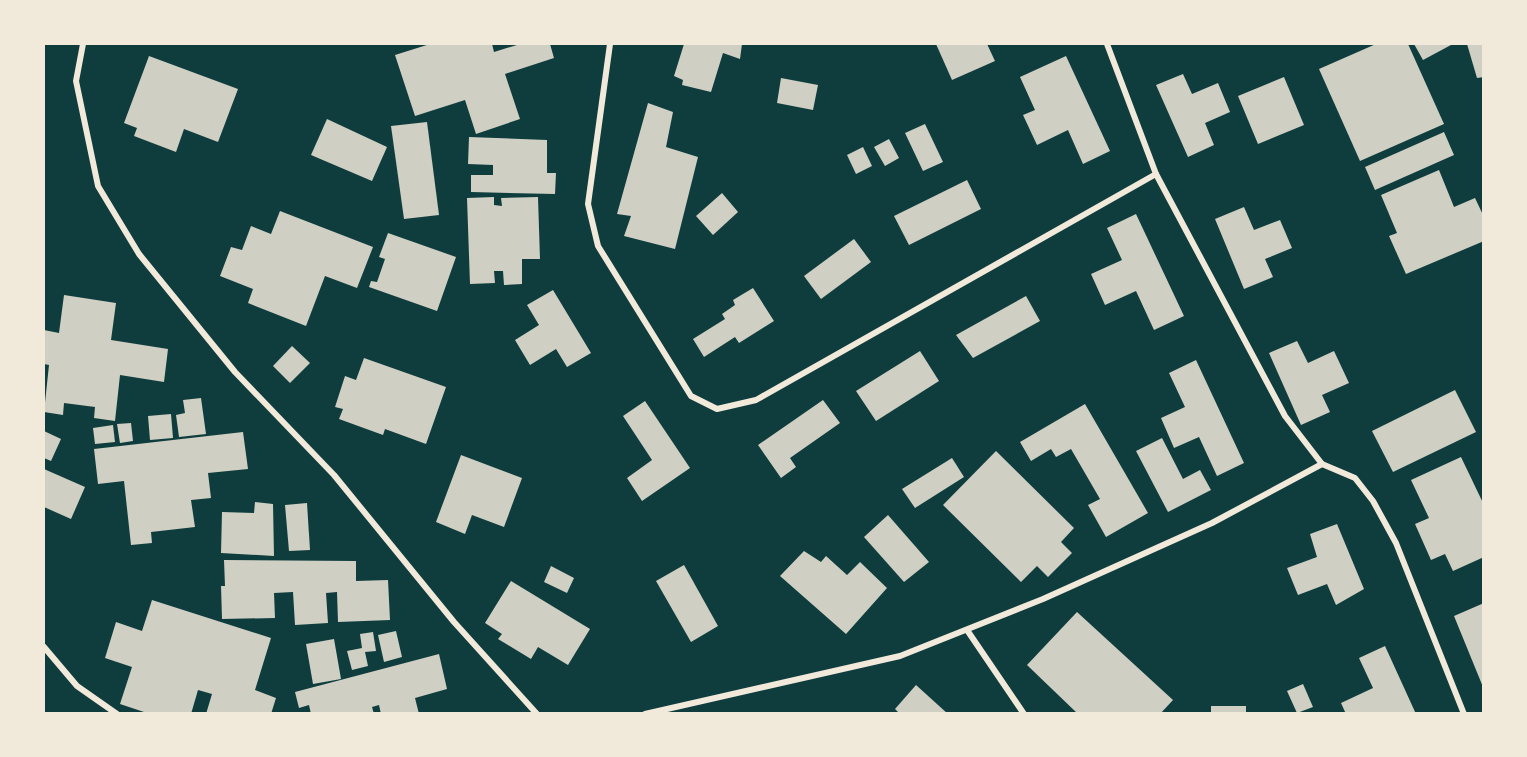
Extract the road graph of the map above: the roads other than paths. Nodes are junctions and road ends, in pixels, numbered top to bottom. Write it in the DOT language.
graph roads {
  1 [pos="82,44"];
  2 [pos="610,44"];
  3 [pos="1107,44"];
  4 [pos="1156,174"];
  5 [pos="1322,464"];
  6 [pos="967,630"];
  7 [pos="44,647"];
  8 [pos="117,714"];
  9 [pos="537,714"];
  10 [pos="645,714"];
  11 [pos="1024,714"];
  12 [pos="1464,714"];
  1 -- 9 [label="street"];
  2 -- 4 [label="street"];
  3 -- 4 [label="street"];
  4 -- 5 [label="street"];
  5 -- 6 [label="street"];
  5 -- 12 [label="street"];
  6 -- 10 [label="street"];
  6 -- 11 [label="street"];
  7 -- 8 [label="street"];
}
